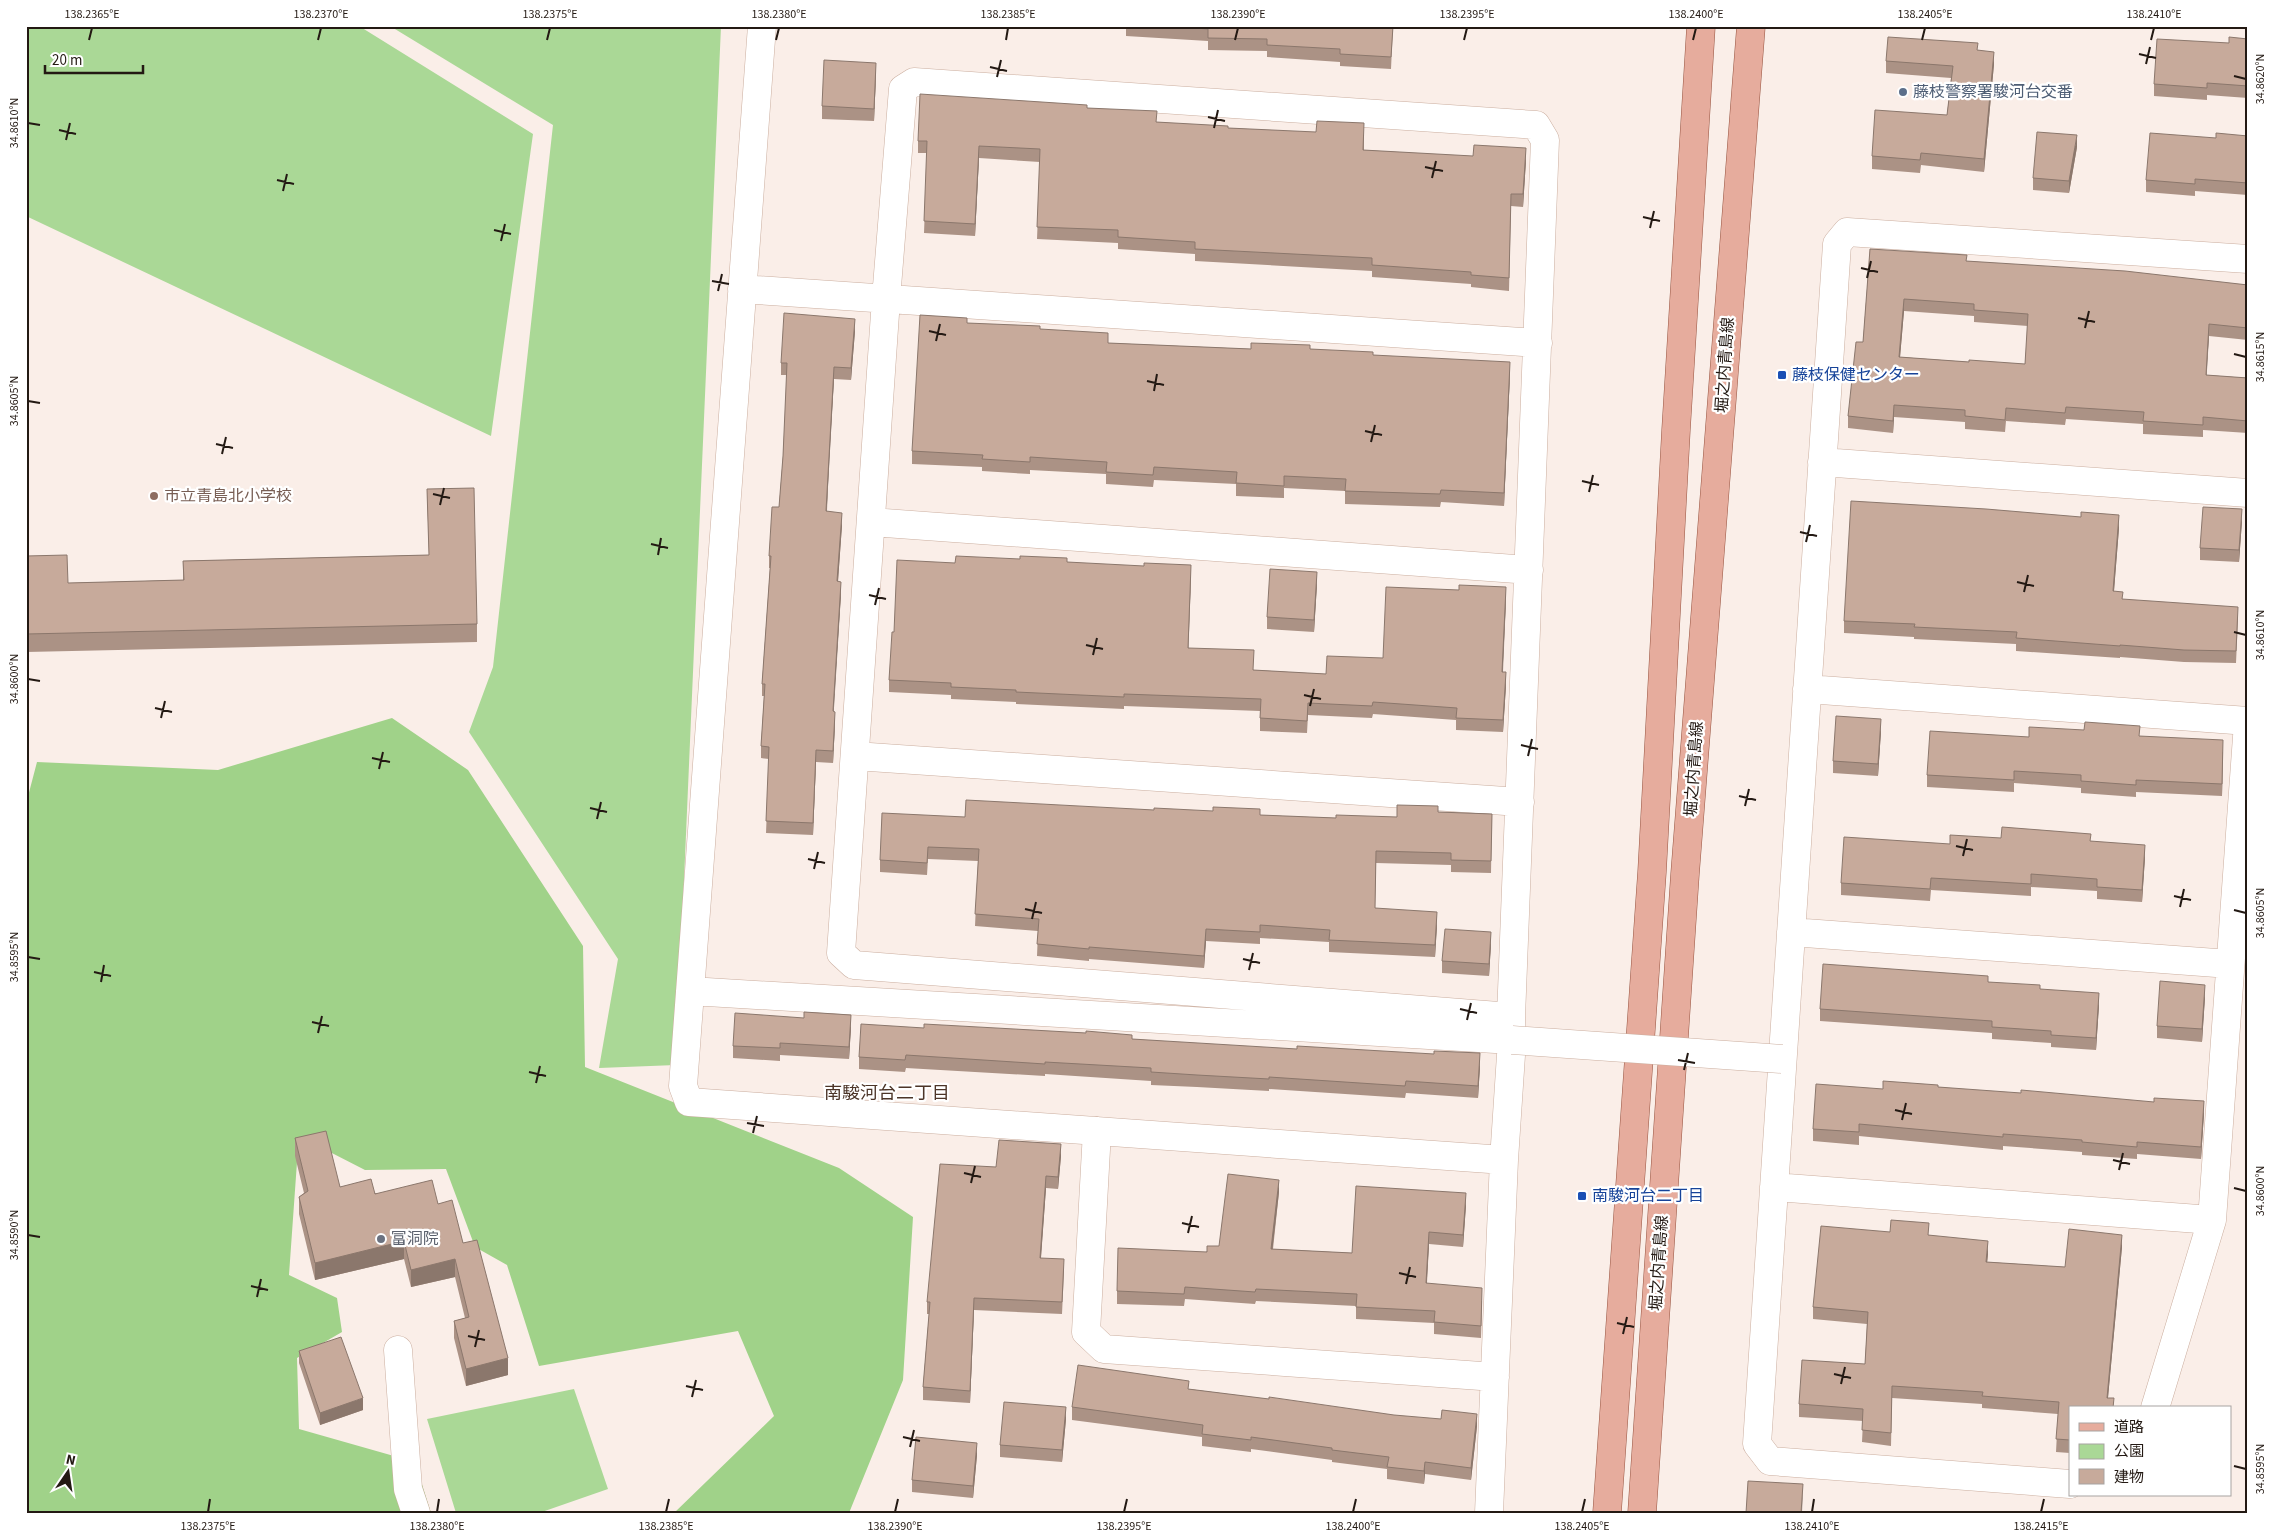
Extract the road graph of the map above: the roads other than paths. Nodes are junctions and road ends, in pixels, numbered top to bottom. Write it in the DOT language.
graph roads {
  1 [pos="762,26"];
  2 [pos="1700,26"];
  3 [pos="1751,26"];
  4 [pos="2248,259"];
  5 [pos="742,289"];
  6 [pos="886,298"];
  7 [pos="1538,343"];
  8 [pos="1822,462"];
  9 [pos="2248,493"];
  10 [pos="871,522"];
  11 [pos="1529,570"];
  12 [pos="1807,689"];
  13 [pos="2248,722"];
  14 [pos="855,756"];
  15 [pos="1520,802"];
  16 [pos="1791,932"];
  17 [pos="2230,964"];
  18 [pos="690,991"];
  19 [pos="1512,1028"];
  20 [pos="1782,1059"];
  21 [pos="1097,1131"];
  22 [pos="1504,1160"];
  23 [pos="1774,1187"];
  24 [pos="2212,1220"];
  25 [pos="398,1350"];
  26 [pos="1495,1376"];
  27 [pos="2156,1406"];
  28 [pos="2069,1484"];
  29 [pos="416,1513"];
  30 [pos="1490,1513"];
  31 [pos="1607,1513"];
  32 [pos="1642,1513"];
  1 -- 5 [label="street"];
  2 -- 31 [label="main road"];
  3 -- 32 [label="main road, 堀之内青島線"];
  4 -- 8 [label="street"];
  5 -- 6 [label="street"];
  5 -- 18 [label="street"];
  6 -- 7 [label="street"];
  6 -- 7 [label="street"];
  6 -- 10 [label="street"];
  7 -- 11 [label="street"];
  8 -- 9 [label="street"];
  8 -- 12 [label="street"];
  10 -- 11 [label="street"];
  10 -- 14 [label="street"];
  11 -- 15 [label="street"];
  12 -- 13 [label="street"];
  12 -- 16 [label="street"];
  13 -- 17 [label="street"];
  14 -- 15 [label="street"];
  14 -- 19 [label="street"];
  15 -- 19 [label="street"];
  16 -- 17 [label="street"];
  16 -- 20 [label="street"];
  17 -- 24 [label="street"];
  18 -- 19 [label="street"];
  18 -- 21 [label="street"];
  19 -- 20 [label="street, bridge"];
  19 -- 22 [label="street"];
  20 -- 23 [label="street"];
  21 -- 22 [label="street"];
  21 -- 26 [label="street"];
  22 -- 26 [label="street"];
  23 -- 24 [label="street"];
  23 -- 28 [label="street"];
  24 -- 27 [label="street"];
  25 -- 29 [label="street"];
  26 -- 30 [label="street"];
}
